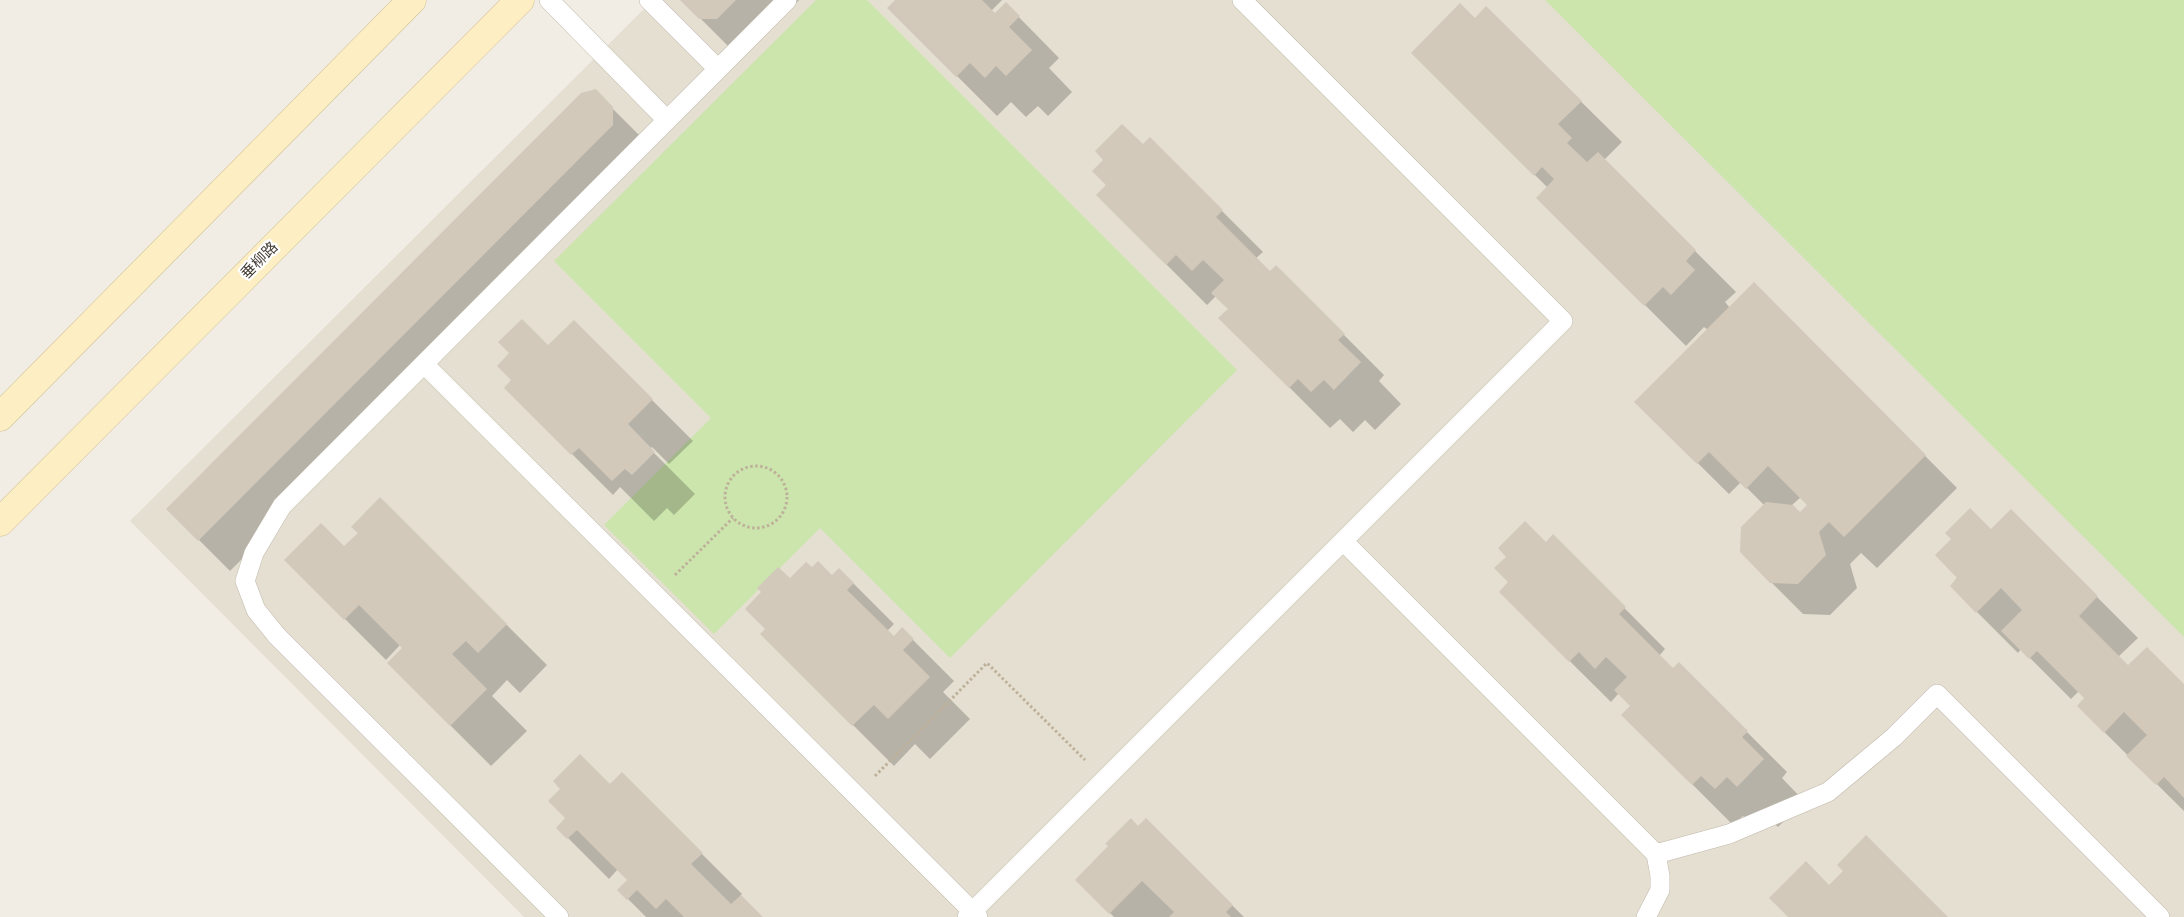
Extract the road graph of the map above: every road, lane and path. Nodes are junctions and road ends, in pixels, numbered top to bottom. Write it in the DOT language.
graph roads {
  1 [pos="412,0"];
  2 [pos="520,0"];
  3 [pos="549,0"];
  4 [pos="649,0"];
  5 [pos="787,0"];
  6 [pos="1242,0"];
  7 [pos="718,70"];
  8 [pos="667,120"];
  9 [pos="424,364"];
  10 [pos="0,417"];
  11 [pos="733,518"];
  12 [pos="0,522"];
  13 [pos="1343,541"];
  14 [pos="655,594"];
  15 [pos="1105,780"];
  16 [pos="856,795"];
  17 [pos="1656,854"];
  18 [pos="973,915"];
  19 [pos="558,917"];
  20 [pos="1646,917"];
  21 [pos="2160,917"];
  1 -- 10 [label="street"];
  2 -- 12 [label="street, 垂柳路"];
  3 -- 8 [label="lane"];
  4 -- 7 [label="lane"];
  5 -- 7 [label="lane"];
  6 -- 13 [label="lane"];
  7 -- 8 [label="lane"];
  8 -- 9 [label="lane"];
  9 -- 14 [label="lane"];
  9 -- 19 [label="lane"];
  11 -- 11 [label="path"];
  11 -- 14 [label="path"];
  13 -- 15 [label="lane"];
  13 -- 17 [label="lane"];
  14 -- 16 [label="lane"];
  15 -- 16 [label="path"];
  15 -- 18 [label="lane"];
  16 -- 18 [label="lane"];
  17 -- 20 [label="lane"];
  17 -- 21 [label="lane"];
}
